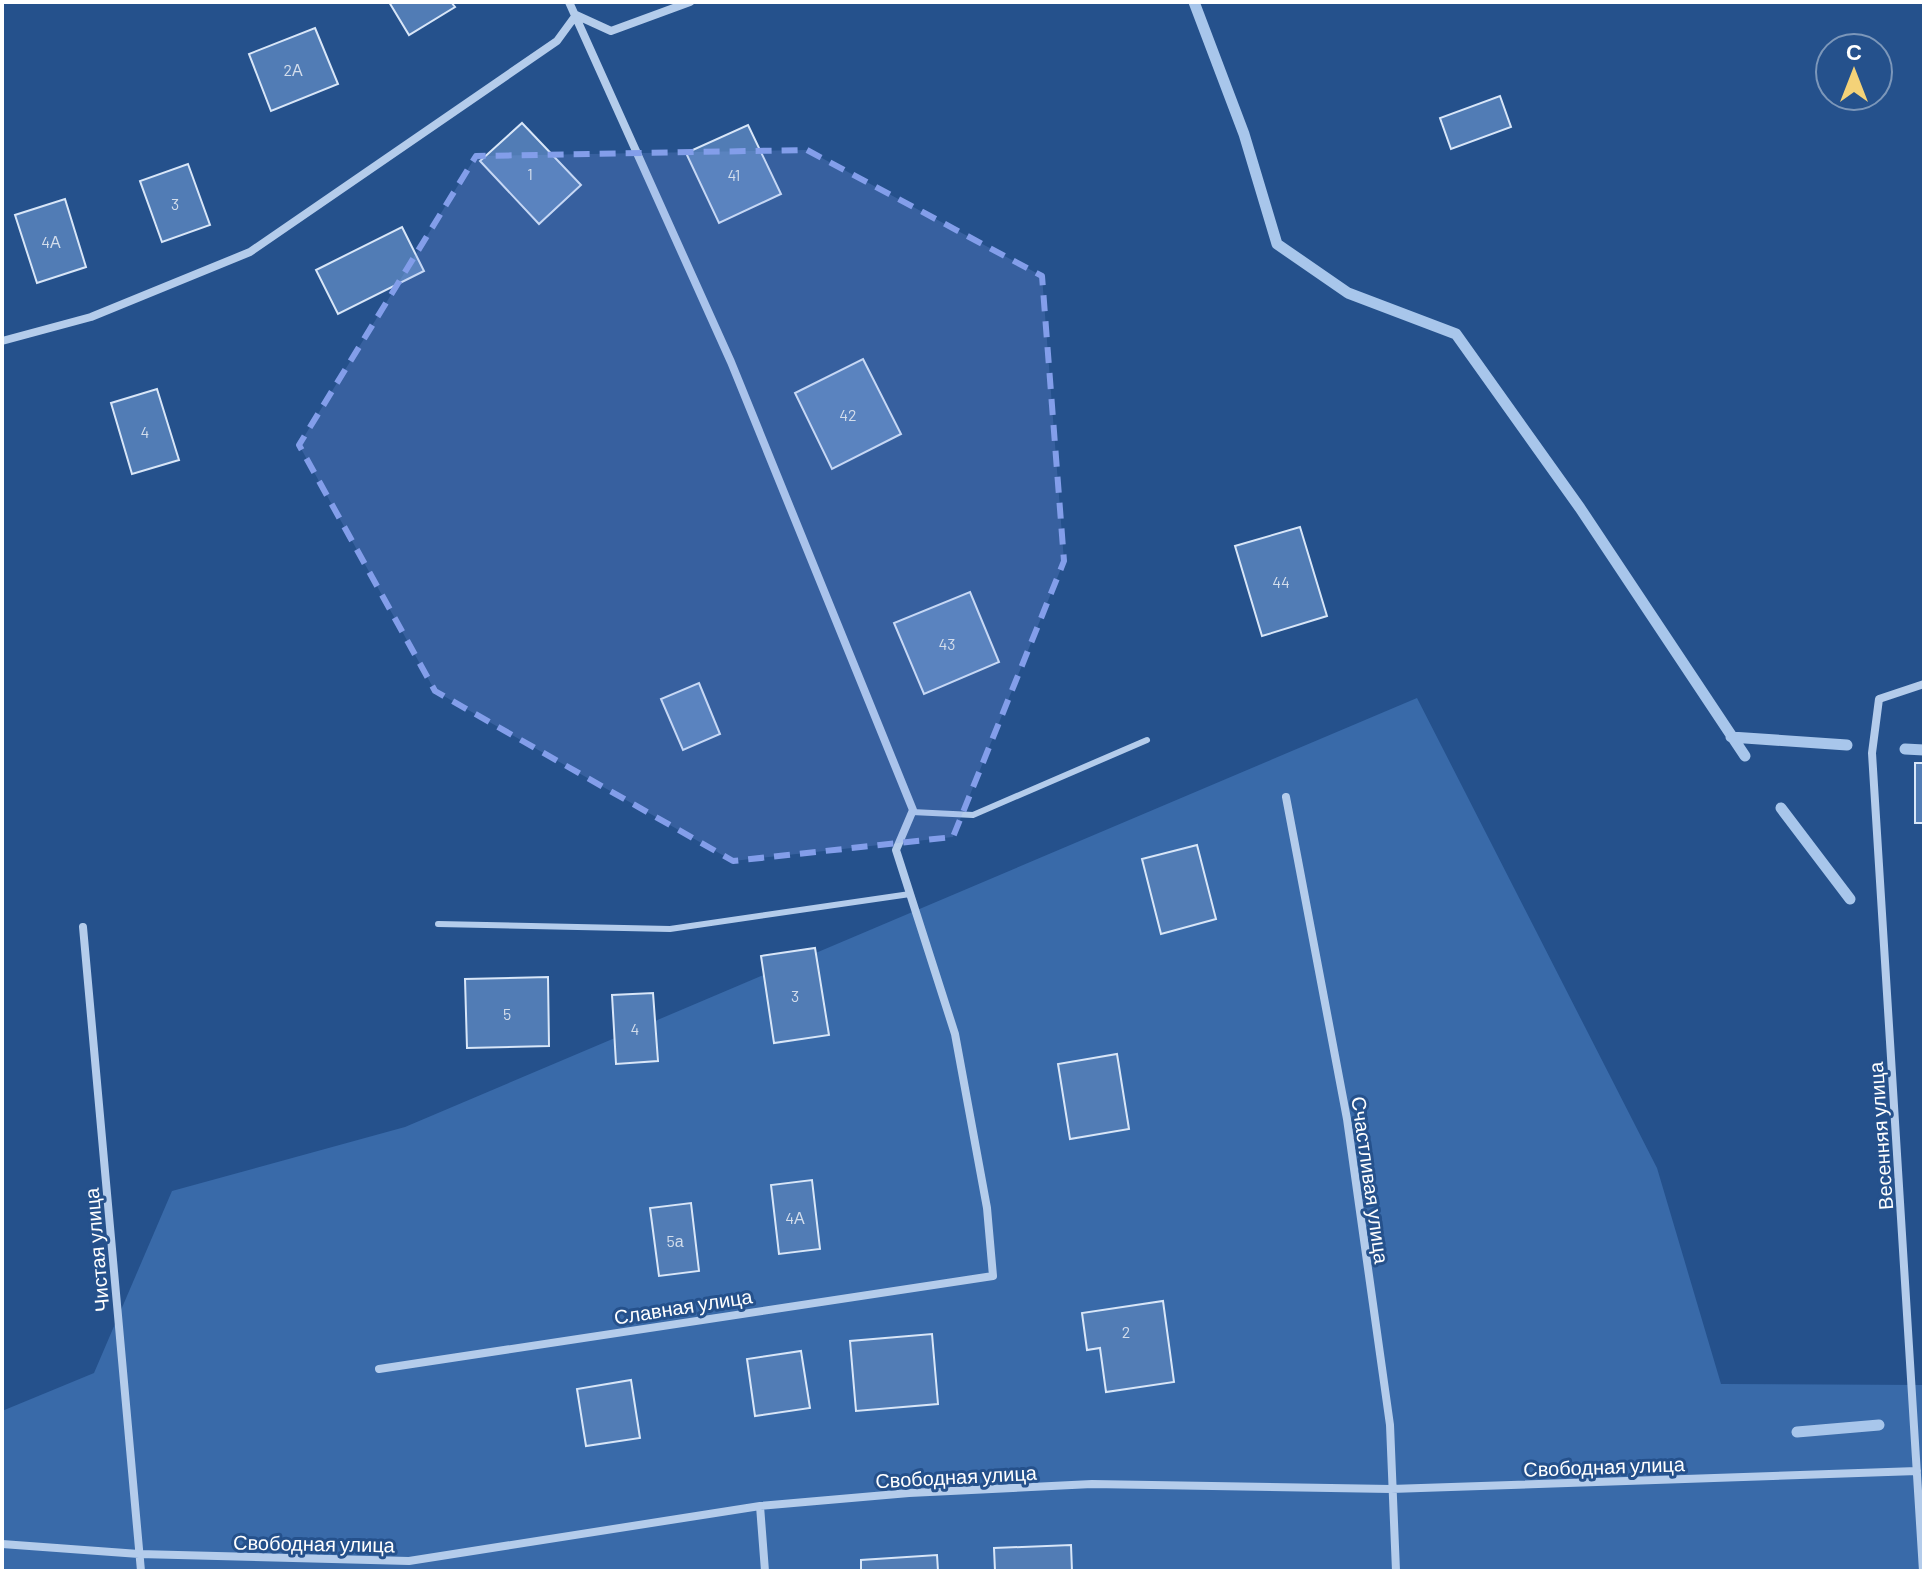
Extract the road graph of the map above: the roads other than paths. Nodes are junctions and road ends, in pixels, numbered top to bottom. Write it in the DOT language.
graph roads {
  1 [pos="569,2"];
  2 [pos="690,2"];
  3 [pos="576,15"];
  4 [pos="2,341"];
  5 [pos="1924,684"];
  6 [pos="1147,740"];
  7 [pos="1286,797"];
  8 [pos="913,810"];
  9 [pos="910,895"];
  10 [pos="438,924"];
  11 [pos="83,927"];
  12 [pos="379,1369"];
  13 [pos="1917,1471"];
  14 [pos="1391,1489"];
  15 [pos="760,1506"];
  16 [pos="2,1544"];
  17 [pos="139,1554"];
  18 [pos="141,1571"];
  19 [pos="765,1571"];
  20 [pos="1396,1571"];
  21 [pos="1923,1571"];
  1 -- 3 [label="street"];
  2 -- 3 [label="street"];
  3 -- 4 [label="street"];
  3 -- 8 [label="street"];
  5 -- 13 [label="street, Весенняя улица"];
  6 -- 8 [label="lane"];
  7 -- 14 [label="street, Счастливая улица"];
  8 -- 9 [label="lane"];
  9 -- 10 [label="lane"];
  9 -- 12 [label="street, Славная улица"];
  11 -- 17 [label="street, Чистая улица"];
  13 -- 14 [label="street, Свободная улица"];
  13 -- 21 [label="street, Весенняя улица"];
  14 -- 15 [label="street, Свободная улица"];
  14 -- 20 [label="street, Счастливая улица"];
  15 -- 17 [label="street, Свободная улица"];
  15 -- 19 [label="street"];
  16 -- 17 [label="street, Свободная улица"];
  17 -- 18 [label="street, Чистая улица"];
}
